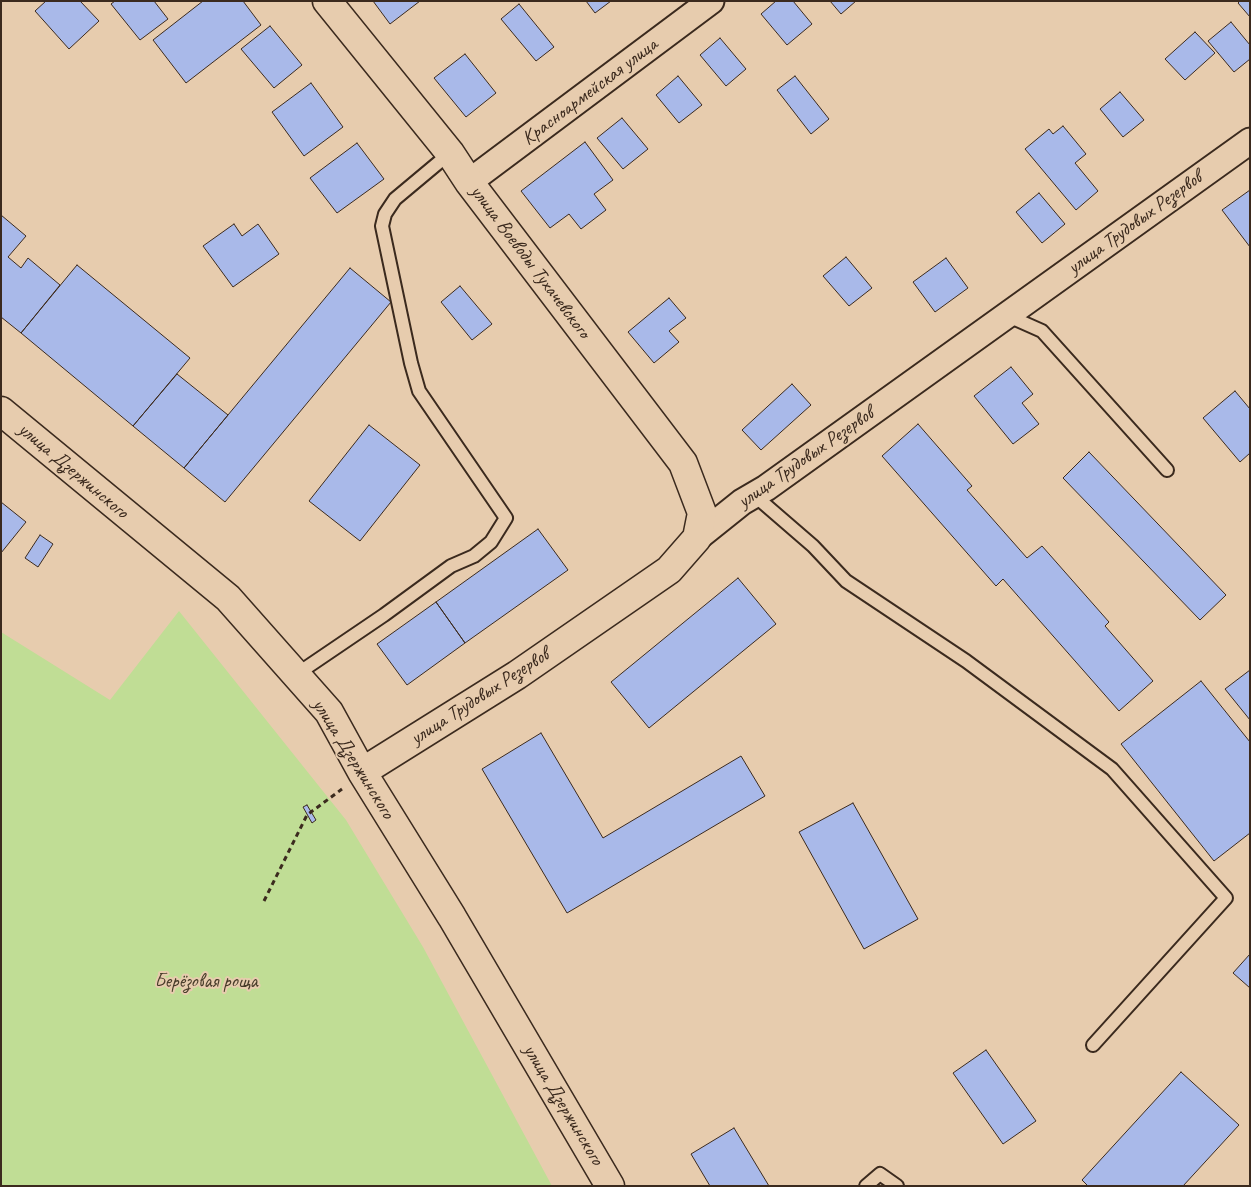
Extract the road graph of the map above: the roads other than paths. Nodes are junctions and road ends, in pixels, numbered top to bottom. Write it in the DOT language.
graph roads {
  1 [pos="327,1"];
  2 [pos="711,1"];
  3 [pos="1250,141"];
  4 [pos="450,153"];
  5 [pos="469,182"];
  6 [pos="1006,316"];
  7 [pos="1,411"];
  8 [pos="1167,470"];
  9 [pos="754,495"];
  10 [pos="697,538"];
  11 [pos="297,674"];
  12 [pos="362,772"];
  13 [pos="1093,1045"];
  14 [pos="610,1186"];
  15 [pos="866,1186"];
  16 [pos="897,1186"];
  1 -- 4 [label="main road, улица Воеводы Тухачевского"];
  2 -- 5 [label="street, Красноармейская улица"];
  3 -- 6 [label="street, улица Трудовых Резервов"];
  4 -- 5 [label="main road, улица Воеводы Тухачевского"];
  4 -- 11 [label="lane"];
  5 -- 10 [label="main road, улица Воеводы Тухачевского"];
  6 -- 8 [label="lane"];
  6 -- 9 [label="street, улица Трудовых Резервов"];
  7 -- 11 [label="main road, улица Дзержинского"];
  9 -- 10 [label="street, улица Трудовых Резервов"];
  9 -- 13 [label="lane"];
  10 -- 12 [label="main road, улица Трудовых Резервов"];
  11 -- 12 [label="main road, улица Дзержинского"];
  12 -- 14 [label="main road, улица Дзержинского"];
  15 -- 16 [label="lane"];
}
